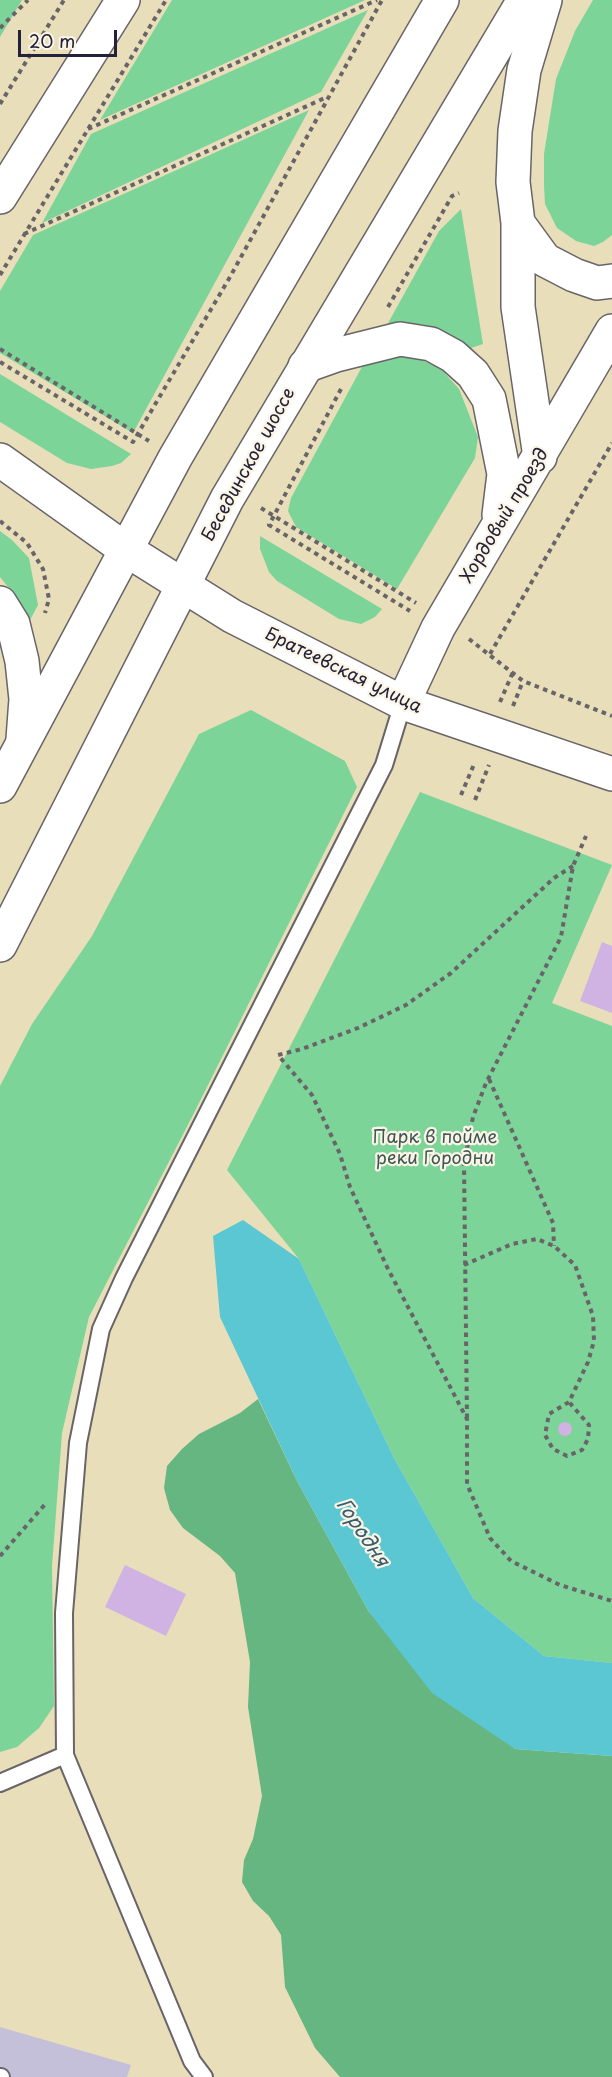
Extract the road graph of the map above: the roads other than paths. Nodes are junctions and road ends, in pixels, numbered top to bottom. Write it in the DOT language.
graph roads {
  1 [pos="123,0"];
  2 [pos="442,0"];
  3 [pos="524,0"];
  4 [pos="545,0"];
  5 [pos="0,197"];
  6 [pos="518,223"];
  7 [pos="612,281"];
  8 [pos="612,331"];
  9 [pos="305,366"];
  10 [pos="540,458"];
  11 [pos="0,460"];
  12 [pos="497,529"];
  13 [pos="125,549"];
  14 [pos="183,586"];
  15 [pos="0,603"];
  16 [pos="403,703"];
  17 [pos="23,739"];
  18 [pos="612,774"];
  19 [pos="0,786"];
  20 [pos="0,945"];
  21 [pos="65,1755"];
  22 [pos="0,1783"];
  23 [pos="204,2077"];
  1 -- 5 [label="main road"];
  2 -- 13 [label="main road"];
  3 -- 9 [label="main road, Бесединское шоссе"];
  4 -- 6 [label="main road"];
  6 -- 7 [label="main road"];
  6 -- 10 [label="main road"];
  8 -- 10 [label="main road, Хордовый проезд"];
  9 -- 12 [label="main road"];
  9 -- 14 [label="main road, Бесединское шоссе"];
  10 -- 12 [label="main road, Хордовый проезд"];
  11 -- 13 [label="main road, Братеевская улица"];
  12 -- 16 [label="main road, Хордовый проезд"];
  13 -- 14 [label="main road, Братеевская улица"];
  13 -- 17 [label="main road"];
  14 -- 16 [label="main road, Братеевская улица"];
  14 -- 20 [label="main road, Бесединское шоссе"];
  15 -- 17 [label="main road"];
  16 -- 18 [label="main road, Братеевская улица"];
  16 -- 21 [label="lane"];
  17 -- 19 [label="main road"];
  21 -- 22 [label="lane"];
  21 -- 23 [label="lane"];
}
